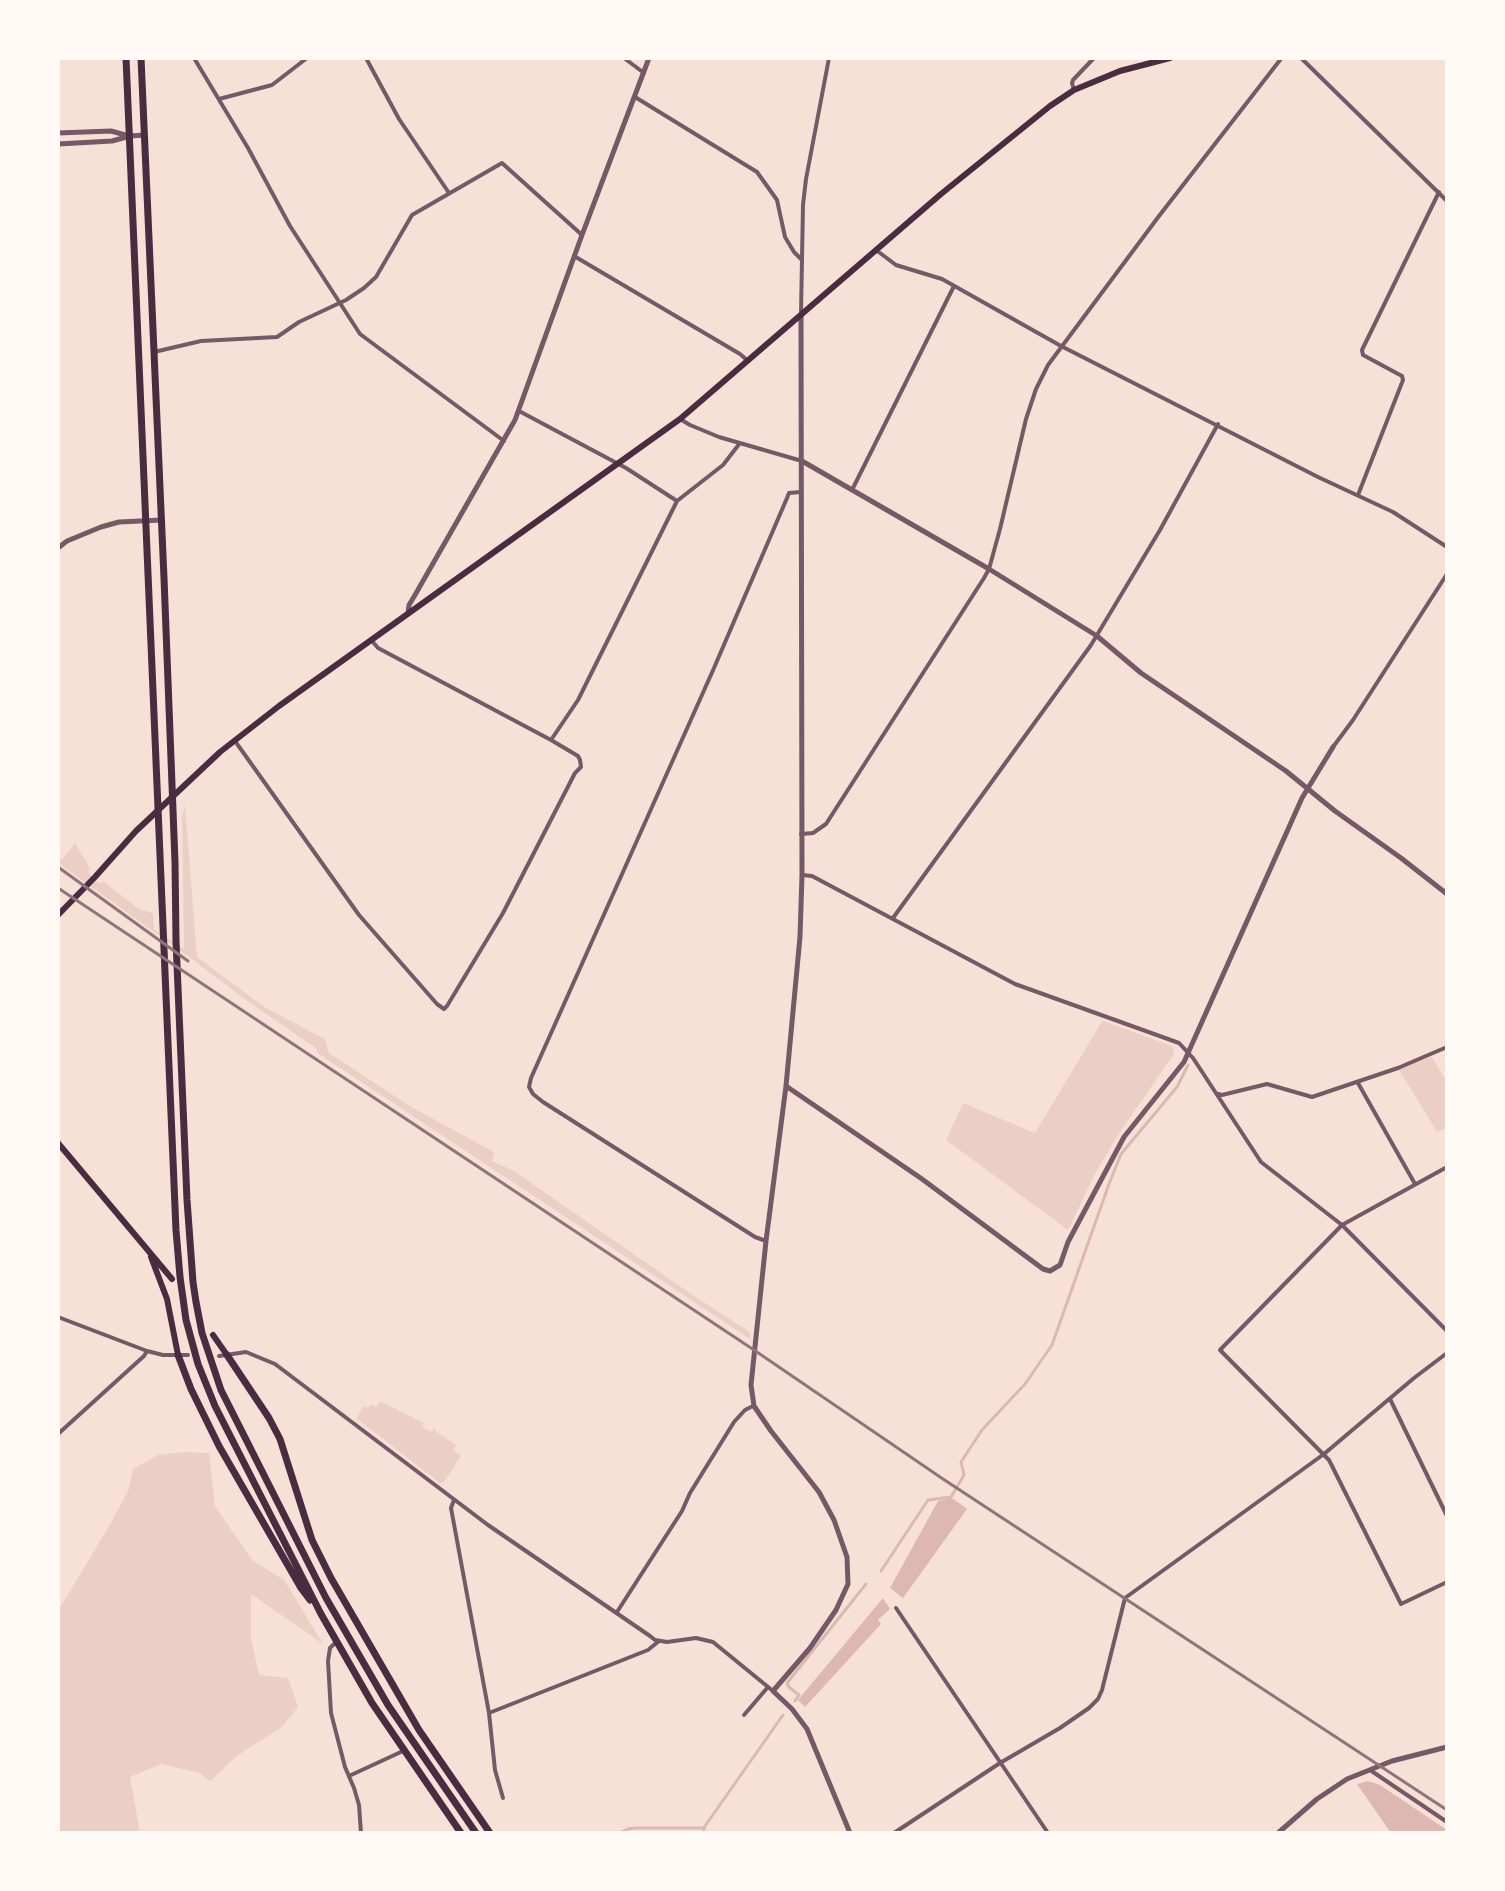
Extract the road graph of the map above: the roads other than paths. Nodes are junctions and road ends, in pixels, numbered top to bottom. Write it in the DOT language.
graph roads {
  1 [pos="126,58"];
  2 [pos="141,58"];
  3 [pos="194,58"];
  4 [pos="307,58"];
  5 [pos="366,58"];
  6 [pos="624,58"];
  7 [pos="649,58"];
  8 [pos="829,58"];
  9 [pos="1094,58"];
  10 [pos="1170,58"];
  11 [pos="1280,58"];
  12 [pos="1301,58"];
  13 [pos="644,73"];
  14 [pos="1074,90"];
  15 [pos="635,97"];
  16 [pos="219,99"];
  17 [pos="58,133"];
  18 [pos="144,135"];
  19 [pos="130,136"];
  20 [pos="58,144"];
  21 [pos="1439,192"];
  22 [pos="449,193"];
  23 [pos="1447,201"];
  24 [pos="582,235"];
  25 [pos="875,250"];
  26 [pos="574,256"];
  27 [pos="802,260"];
  28 [pos="954,286"];
  29 [pos="340,303"];
  30 [pos="801,316"];
  31 [pos="1061,346"];
  32 [pos="154,352"];
  33 [pos="748,361"];
  34 [pos="519,411"];
  35 [pos="680,419"];
  36 [pos="1218,424"];
  37 [pos="504,441"];
  38 [pos="740,443"];
  39 [pos="802,461"];
  40 [pos="617,465"];
  41 [pos="852,490"];
  42 [pos="801,492"];
  43 [pos="1358,495"];
  44 [pos="677,501"];
  45 [pos="162,520"];
  46 [pos="146,521"];
  47 [pos="1447,547"];
  48 [pos="58,548"];
  49 [pos="989,569"];
  50 [pos="1447,574"];
  51 [pos="408,614"];
  52 [pos="1097,636"];
  53 [pos="372,641"];
  54 [pos="551,740"];
  55 [pos="235,741"];
  56 [pos="1333,747"];
  57 [pos="1307,788"];
  58 [pos="172,797"];
  59 [pos="158,810"];
  60 [pos="801,834"];
  61 [pos="802,875"];
  62 [pos="1447,894"];
  63 [pos="61,912"];
  64 [pos="893,918"];
  65 [pos="1447,1047"];
  66 [pos="1188,1051"];
  67 [pos="1358,1083"];
  68 [pos="786,1086"];
  69 [pos="1217,1094"];
  70 [pos="58,1143"];
  71 [pos="1447,1167"];
  72 [pos="1415,1184"];
  73 [pos="1342,1225"];
  74 [pos="766,1241"];
  75 [pos="150,1254"];
  76 [pos="172,1279"];
  77 [pos="58,1317"];
  78 [pos="1447,1331"];
  79 [pos="213,1335"];
  80 [pos="147,1351"];
  81 [pos="1447,1353"];
  82 [pos="178,1355"];
  83 [pos="188,1355"];
  84 [pos="223,1355"];
  85 [pos="1390,1399"];
  86 [pos="754,1406"];
  87 [pos="58,1434"];
  88 [pos="1324,1454"];
  89 [pos="454,1500"];
  90 [pos="1447,1516"];
  91 [pos="1447,1582"];
  92 [pos="896,1608"];
  93 [pos="617,1612"];
  94 [pos="321,1614"];
  95 [pos="659,1641"];
  96 [pos="336,1642"];
  97 [pos="771,1689"];
  98 [pos="489,1713"];
  99 [pos="744,1715"];
  100 [pos="1447,1747"];
  101 [pos="403,1751"];
  102 [pos="1000,1763"];
  103 [pos="1369,1769"];
  104 [pos="349,1776"];
  105 [pos="503,1798"];
  106 [pos="1447,1822"];
  107 [pos="361,1833"];
  108 [pos="461,1833"];
  109 [pos="476,1833"];
  110 [pos="490,1833"];
  111 [pos="850,1833"];
  112 [pos="894,1833"];
  113 [pos="1048,1833"];
  114 [pos="1278,1833"];
  1 -- 19 [label="highway"];
  2 -- 18 [label="highway"];
  3 -- 16 [label="street"];
  4 -- 16 [label="street"];
  5 -- 22 [label="street"];
  6 -- 13 [label="street"];
  7 -- 13 [label="street"];
  8 -- 27 [label="street"];
  9 -- 14 [label="street"];
  10 -- 14 [label="main road"];
  11 -- 31 [label="street"];
  12 -- 21 [label="street"];
  13 -- 15 [label="street"];
  14 -- 25 [label="main road"];
  15 -- 24 [label="street"];
  15 -- 27 [label="street"];
  16 -- 29 [label="street"];
  17 -- 19 [label="street"];
  18 -- 19 [label="street"];
  18 -- 32 [label="highway"];
  19 -- 20 [label="street"];
  19 -- 46 [label="highway"];
  21 -- 23 [label="street"];
  21 -- 43 [label="street"];
  22 -- 24 [label="street"];
  22 -- 29 [label="street"];
  24 -- 26 [label="street"];
  25 -- 28 [label="street"];
  25 -- 30 [label="main road"];
  26 -- 33 [label="street"];
  26 -- 34 [label="street"];
  27 -- 30 [label="street"];
  28 -- 31 [label="street"];
  28 -- 41 [label="street"];
  29 -- 32 [label="street"];
  29 -- 37 [label="street"];
  30 -- 33 [label="main road"];
  30 -- 39 [label="street"];
  31 -- 36 [label="street"];
  31 -- 49 [label="street"];
  32 -- 45 [label="highway"];
  33 -- 35 [label="main road"];
  34 -- 37 [label="street"];
  34 -- 40 [label="street"];
  35 -- 38 [label="street"];
  35 -- 40 [label="main road"];
  36 -- 43 [label="street"];
  36 -- 52 [label="street"];
  37 -- 51 [label="street"];
  38 -- 39 [label="street"];
  38 -- 44 [label="street"];
  39 -- 41 [label="street"];
  39 -- 42 [label="street"];
  40 -- 44 [label="street"];
  40 -- 51 [label="main road"];
  41 -- 49 [label="street"];
  42 -- 60 [label="street"];
  42 -- 74 [label="street"];
  43 -- 47 [label="street"];
  44 -- 54 [label="street"];
  45 -- 46 [label="street"];
  45 -- 58 [label="highway"];
  46 -- 48 [label="street"];
  46 -- 59 [label="highway"];
  49 -- 52 [label="street"];
  49 -- 60 [label="street"];
  50 -- 56 [label="street"];
  51 -- 53 [label="main road"];
  52 -- 57 [label="street"];
  52 -- 64 [label="street"];
  53 -- 54 [label="street"];
  53 -- 55 [label="main road"];
  54 -- 55 [label="street"];
  55 -- 58 [label="main road"];
  56 -- 57 [label="street"];
  57 -- 62 [label="street"];
  57 -- 66 [label="street"];
  58 -- 59 [label="main road"];
  58 -- 109 [label="highway"];
  59 -- 63 [label="main road"];
  59 -- 94 [label="highway"];
  60 -- 61 [label="street"];
  61 -- 64 [label="street"];
  61 -- 68 [label="street"];
  64 -- 66 [label="street"];
  65 -- 67 [label="street"];
  66 -- 68 [label="street"];
  66 -- 69 [label="street"];
  67 -- 69 [label="street"];
  67 -- 72 [label="street"];
  68 -- 74 [label="street"];
  69 -- 73 [label="street"];
  70 -- 75 [label="main road"];
  71 -- 72 [label="street"];
  72 -- 73 [label="street"];
  73 -- 78 [label="street"];
  73 -- 88 [label="street"];
  74 -- 86 [label="street"];
  75 -- 76 [label="main road"];
  75 -- 82 [label="main road"];
  77 -- 80 [label="street"];
  79 -- 84 [label="main road"];
  80 -- 82 [label="street"];
  80 -- 87 [label="street"];
  81 -- 85 [label="street"];
  82 -- 83 [label="street"];
  82 -- 94 [label="highway"];
  84 -- 89 [label="street"];
  84 -- 110 [label="highway"];
  85 -- 88 [label="street"];
  85 -- 90 [label="street"];
  86 -- 93 [label="street"];
  86 -- 97 [label="street"];
  88 -- 91 [label="street"];
  88 -- 102 [label="street"];
  89 -- 93 [label="street"];
  89 -- 98 [label="street"];
  92 -- 102 [label="street"];
  93 -- 95 [label="street"];
  94 -- 96 [label="highway"];
  95 -- 97 [label="street"];
  95 -- 98 [label="street"];
  96 -- 101 [label="highway"];
  96 -- 104 [label="street"];
  97 -- 99 [label="street"];
  97 -- 111 [label="street"];
  98 -- 105 [label="street"];
  100 -- 103 [label="street"];
  101 -- 104 [label="street"];
  101 -- 108 [label="highway"];
  102 -- 112 [label="street"];
  102 -- 113 [label="street"];
  103 -- 106 [label="street"];
  103 -- 114 [label="street"];
  104 -- 107 [label="street"];
}
